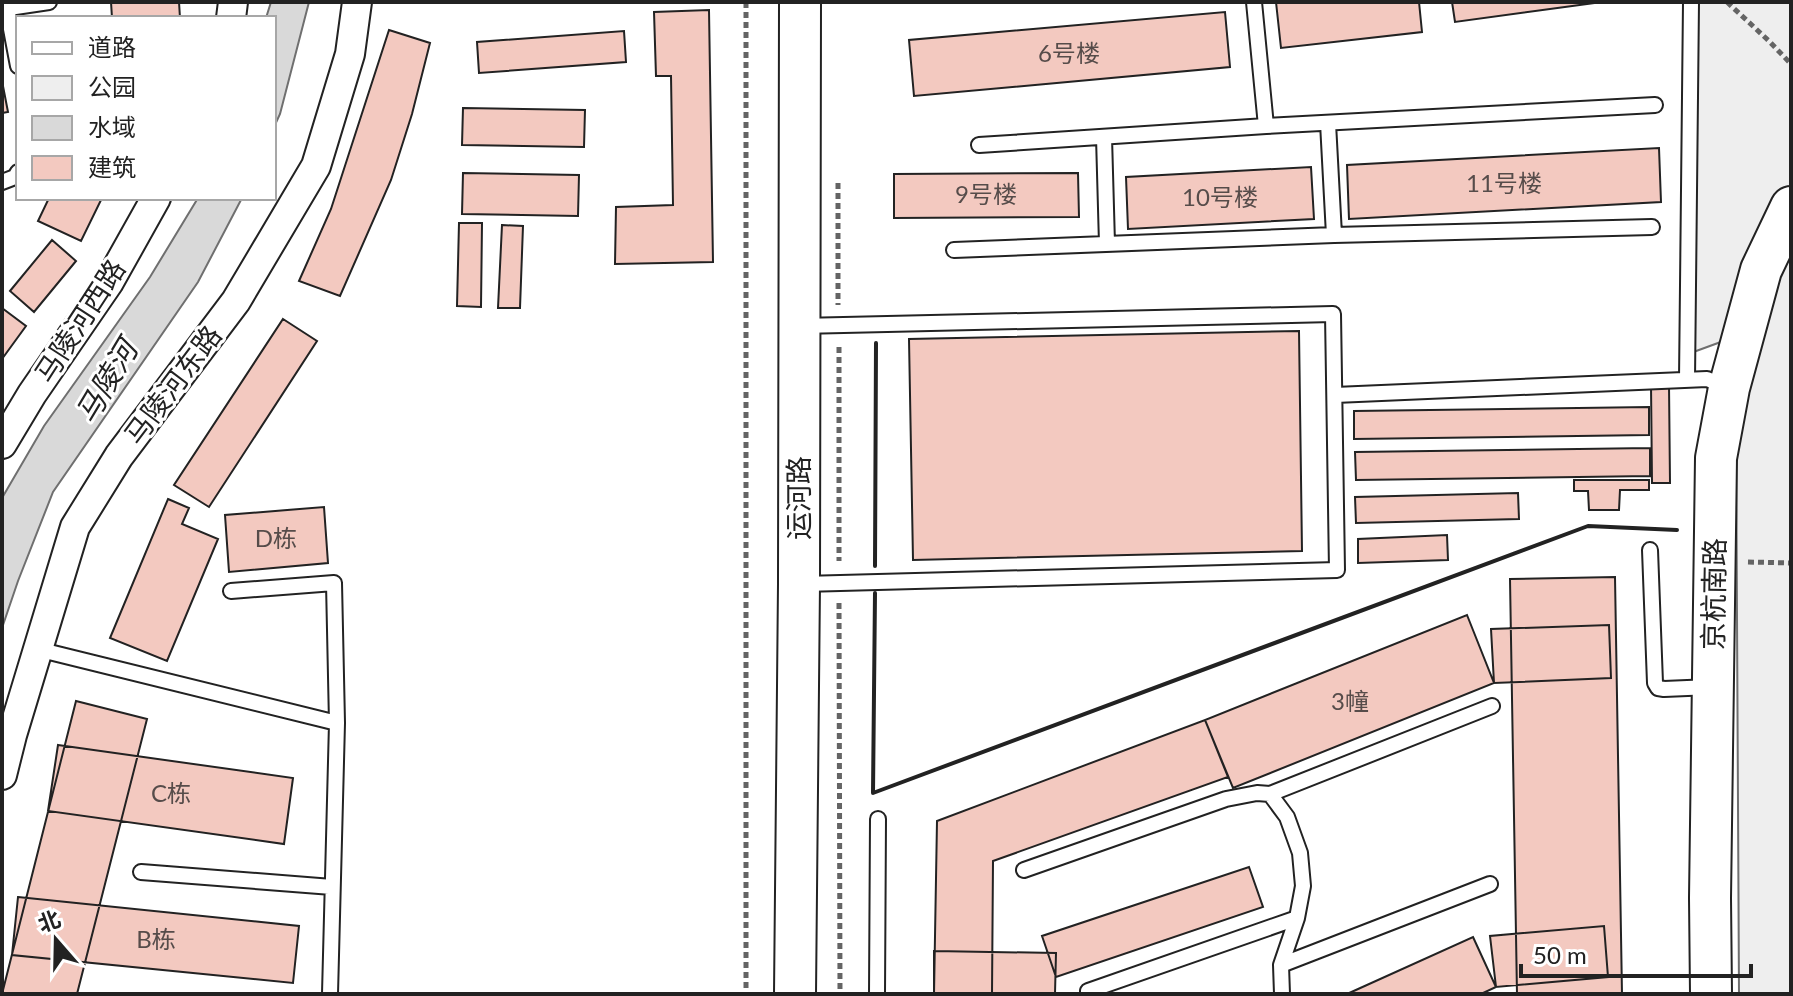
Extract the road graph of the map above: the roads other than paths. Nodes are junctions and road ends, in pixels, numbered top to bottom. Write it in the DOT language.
graph roads {
  1 [pos="49,2"];
  2 [pos="357,2"];
  3 [pos="800,2"];
  4 [pos="1254,2"];
  5 [pos="1691,2"];
  6 [pos="5,9"];
  7 [pos="16,57"];
  8 [pos="1655,105"];
  9 [pos="1328,123"];
  10 [pos="1266,126"];
  11 [pos="1104,137"];
  12 [pos="979,145"];
  13 [pos="155,200"];
  14 [pos="1791,207"];
  15 [pos="1652,227"];
  16 [pos="1334,235"];
  17 [pos="1107,244"];
  18 [pos="954,250"];
  19 [pos="819,326"];
  20 [pos="1687,380"];
  21 [pos="1729,388"];
  22 [pos="1335,395"];
  23 [pos="2,444"];
  24 [pos="1650,550"];
  25 [pos="799,584"];
  26 [pos="231,591"];
  27 [pos="37,649"];
  28 [pos="1713,687"];
  29 [pos="1492,706"];
  30 [pos="337,723"];
  31 [pos="2,775"];
  32 [pos="1270,794"];
  33 [pos="878,819"];
  34 [pos="1024,870"];
  35 [pos="141,872"];
  36 [pos="1490,884"];
  37 [pos="332,887"];
  38 [pos="1297,918"];
  39 [pos="1281,965"];
  40 [pos="1088,991"];
  41 [pos="330,994"];
  42 [pos="795,994"];
  43 [pos="877,994"];
  44 [pos="1282,994"];
  45 [pos="1711,994"];
  1 -- 6 [label="lane"];
  2 -- 27 [label="street, 马陵河东路"];
  3 -- 19 [label="street, 运河路"];
  4 -- 10 [label="lane"];
  5 -- 20 [label="lane"];
  6 -- 7 [label="lane"];
  8 -- 9 [label="lane"];
  9 -- 10 [label="lane"];
  9 -- 16 [label="lane"];
  10 -- 11 [label="lane"];
  11 -- 12 [label="lane"];
  11 -- 17 [label="lane"];
  13 -- 23 [label="street, 马陵河西路"];
  14 -- 21 [label="street, 京杭南路"];
  15 -- 16 [label="lane"];
  16 -- 17 [label="lane"];
  17 -- 18 [label="lane"];
  19 -- 22 [label="lane"];
  19 -- 25 [label="street, 运河路"];
  20 -- 21 [label="lane"];
  20 -- 22 [label="lane"];
  21 -- 28 [label="street, 京杭南路"];
  22 -- 25 [label="lane"];
  24 -- 28 [label="lane"];
  25 -- 42 [label="street, 运河路"];
  26 -- 30 [label="lane"];
  27 -- 30 [label="lane"];
  27 -- 31 [label="street, 马陵河东路"];
  28 -- 45 [label="street, 京杭南路"];
  29 -- 32 [label="lane"];
  30 -- 37 [label="lane"];
  32 -- 34 [label="lane"];
  32 -- 38 [label="lane"];
  33 -- 43 [label="lane"];
  35 -- 37 [label="lane"];
  36 -- 39 [label="lane"];
  37 -- 41 [label="lane"];
  38 -- 39 [label="lane"];
  38 -- 40 [label="lane"];
  39 -- 44 [label="lane"];
}
